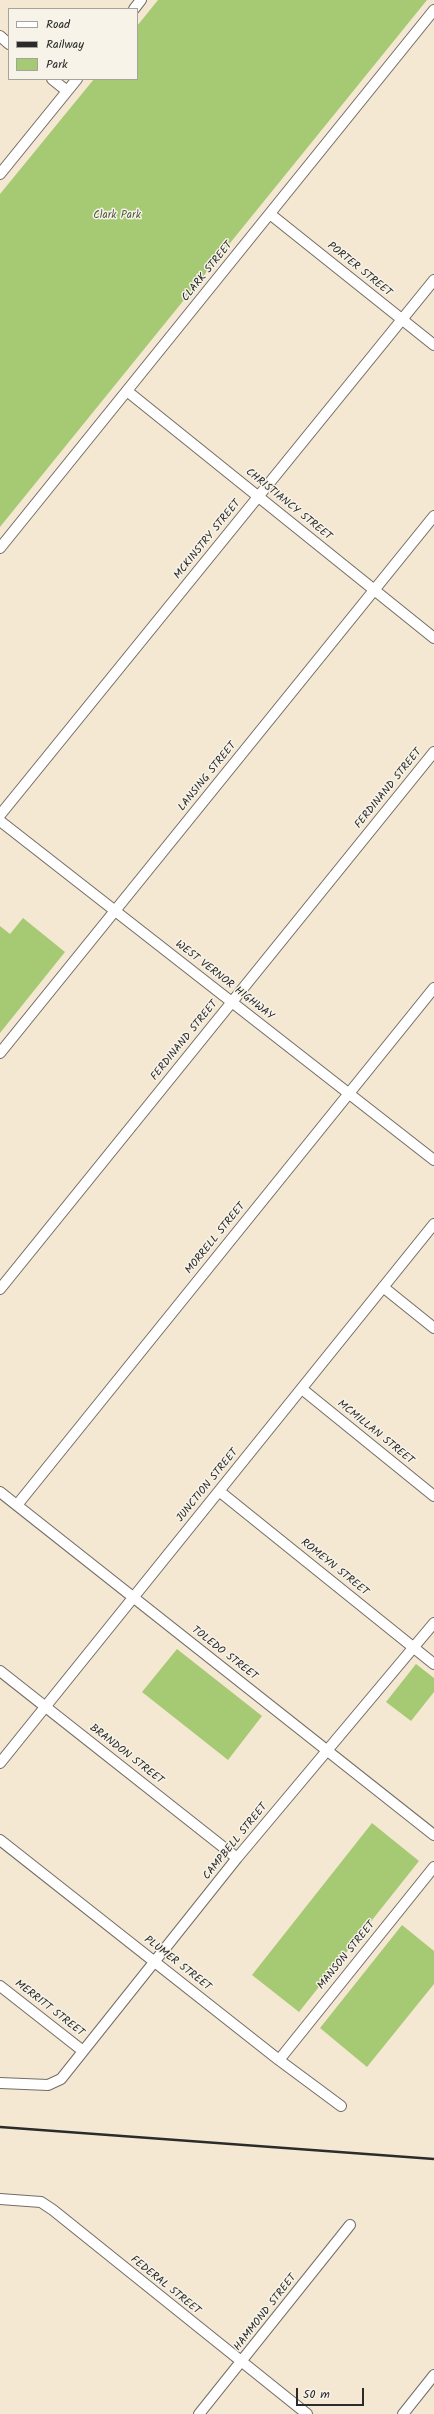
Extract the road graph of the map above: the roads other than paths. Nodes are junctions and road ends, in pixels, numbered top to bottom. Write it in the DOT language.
graph roads {
  1 [pos="141,0"];
  2 [pos="135,8"];
  3 [pos="434,10"];
  4 [pos="0,36"];
  5 [pos="8,43"];
  6 [pos="53,80"];
  7 [pos="76,80"];
  8 [pos="67,91"];
  9 [pos="0,174"];
  10 [pos="270,214"];
  11 [pos="434,280"];
  12 [pos="402,319"];
  13 [pos="434,345"];
  14 [pos="127,391"];
  15 [pos="258,496"];
  16 [pos="434,516"];
  17 [pos="0,548"];
  18 [pos="374,590"];
  19 [pos="434,638"];
  20 [pos="434,752"];
  21 [pos="0,815"];
  22 [pos="0,820"];
  23 [pos="115,911"];
  24 [pos="434,988"];
  25 [pos="232,1002"];
  26 [pos="0,1053"];
  27 [pos="349,1093"];
  28 [pos="434,1160"];
  29 [pos="434,1224"];
  30 [pos="383,1287"];
  31 [pos="0,1289"];
  32 [pos="434,1328"];
  33 [pos="302,1388"];
  34 [pos="219,1491"];
  35 [pos="0,1492"];
  36 [pos="434,1496"];
  37 [pos="16,1505"];
  38 [pos="133,1598"];
  39 [pos="434,1623"];
  40 [pos="414,1648"];
  41 [pos="434,1664"];
  42 [pos="0,1671"];
  43 [pos="45,1707"];
  44 [pos="327,1750"];
  45 [pos="0,1763"];
  46 [pos="434,1835"];
  47 [pos="0,1840"];
  48 [pos="237,1858"];
  49 [pos="434,1867"];
  50 [pos="154,1962"];
  51 [pos="0,1986"];
  52 [pos="83,2051"];
  53 [pos="279,2060"];
  54 [pos="0,2083"];
  55 [pos="340,2106"];
  56 [pos="0,2198"];
  57 [pos="350,2226"];
  58 [pos="242,2362"];
  59 [pos="434,2375"];
  60 [pos="199,2414"];
  61 [pos="306,2414"];
  62 [pos="403,2414"];
  1 -- 2 [label="street"];
  3 -- 10 [label="street, CLARK STREET"];
  4 -- 5 [label="street"];
  6 -- 8 [label="street"];
  7 -- 8 [label="street"];
  8 -- 9 [label="street"];
  10 -- 12 [label="street, PORTER STREET"];
  10 -- 14 [label="street, CLARK STREET"];
  11 -- 12 [label="street, MCKINSTRY STREET"];
  12 -- 13 [label="street, PORTER STREET"];
  12 -- 15 [label="street, MCKINSTRY STREET"];
  14 -- 15 [label="street, CHRISTIANCY STREET"];
  14 -- 17 [label="street, CLARK STREET"];
  15 -- 18 [label="street, CHRISTIANCY STREET"];
  15 -- 21 [label="street, MCKINSTRY STREET"];
  16 -- 18 [label="street, LANSING STREET"];
  18 -- 19 [label="street, CHRISTIANCY STREET"];
  18 -- 23 [label="street, LANSING STREET"];
  20 -- 25 [label="street, FERDINAND STREET"];
  22 -- 23 [label="street, WEST VERNOR HIGHWAY"];
  23 -- 25 [label="street, WEST VERNOR HIGHWAY"];
  23 -- 26 [label="street, LANSING STREET"];
  24 -- 27 [label="street, MORRELL STREET"];
  25 -- 27 [label="street, WEST VERNOR HIGHWAY"];
  25 -- 31 [label="street, FERDINAND STREET"];
  27 -- 28 [label="street, WEST VERNOR HIGHWAY"];
  27 -- 37 [label="street, MORRELL STREET"];
  29 -- 30 [label="street, JUNCTION STREET"];
  30 -- 32 [label="street"];
  30 -- 33 [label="street, JUNCTION STREET"];
  33 -- 34 [label="street, JUNCTION STREET"];
  33 -- 36 [label="street, MCMILLAN STREET"];
  34 -- 38 [label="street, JUNCTION STREET"];
  34 -- 40 [label="street, ROMEYN STREET"];
  35 -- 37 [label="street, TOLEDO STREET"];
  37 -- 38 [label="street, TOLEDO STREET"];
  38 -- 43 [label="street, JUNCTION STREET"];
  38 -- 44 [label="street, TOLEDO STREET"];
  39 -- 40 [label="street, CAMPBELL STREET"];
  40 -- 41 [label="street, ROMEYN STREET"];
  40 -- 44 [label="street, CAMPBELL STREET"];
  42 -- 43 [label="street, BRANDON STREET"];
  43 -- 45 [label="street, JUNCTION STREET"];
  43 -- 48 [label="street, BRANDON STREET"];
  44 -- 46 [label="street, TOLEDO STREET"];
  44 -- 48 [label="street, CAMPBELL STREET"];
  47 -- 50 [label="street, PLUMER STREET"];
  48 -- 50 [label="street, CAMPBELL STREET"];
  49 -- 53 [label="street, MANSON STREET"];
  50 -- 52 [label="street, CAMPBELL STREET"];
  50 -- 53 [label="street, PLUMER STREET"];
  51 -- 52 [label="street, MERRITT STREET"];
  52 -- 54 [label="street, CAMPBELL STREET"];
  53 -- 55 [label="street, PLUMER STREET"];
  56 -- 58 [label="street, FEDERAL STREET"];
  57 -- 58 [label="street, HAMMOND STREET"];
  58 -- 60 [label="street, HAMMOND STREET"];
  58 -- 61 [label="street, FEDERAL STREET"];
  59 -- 62 [label="street"];
}
